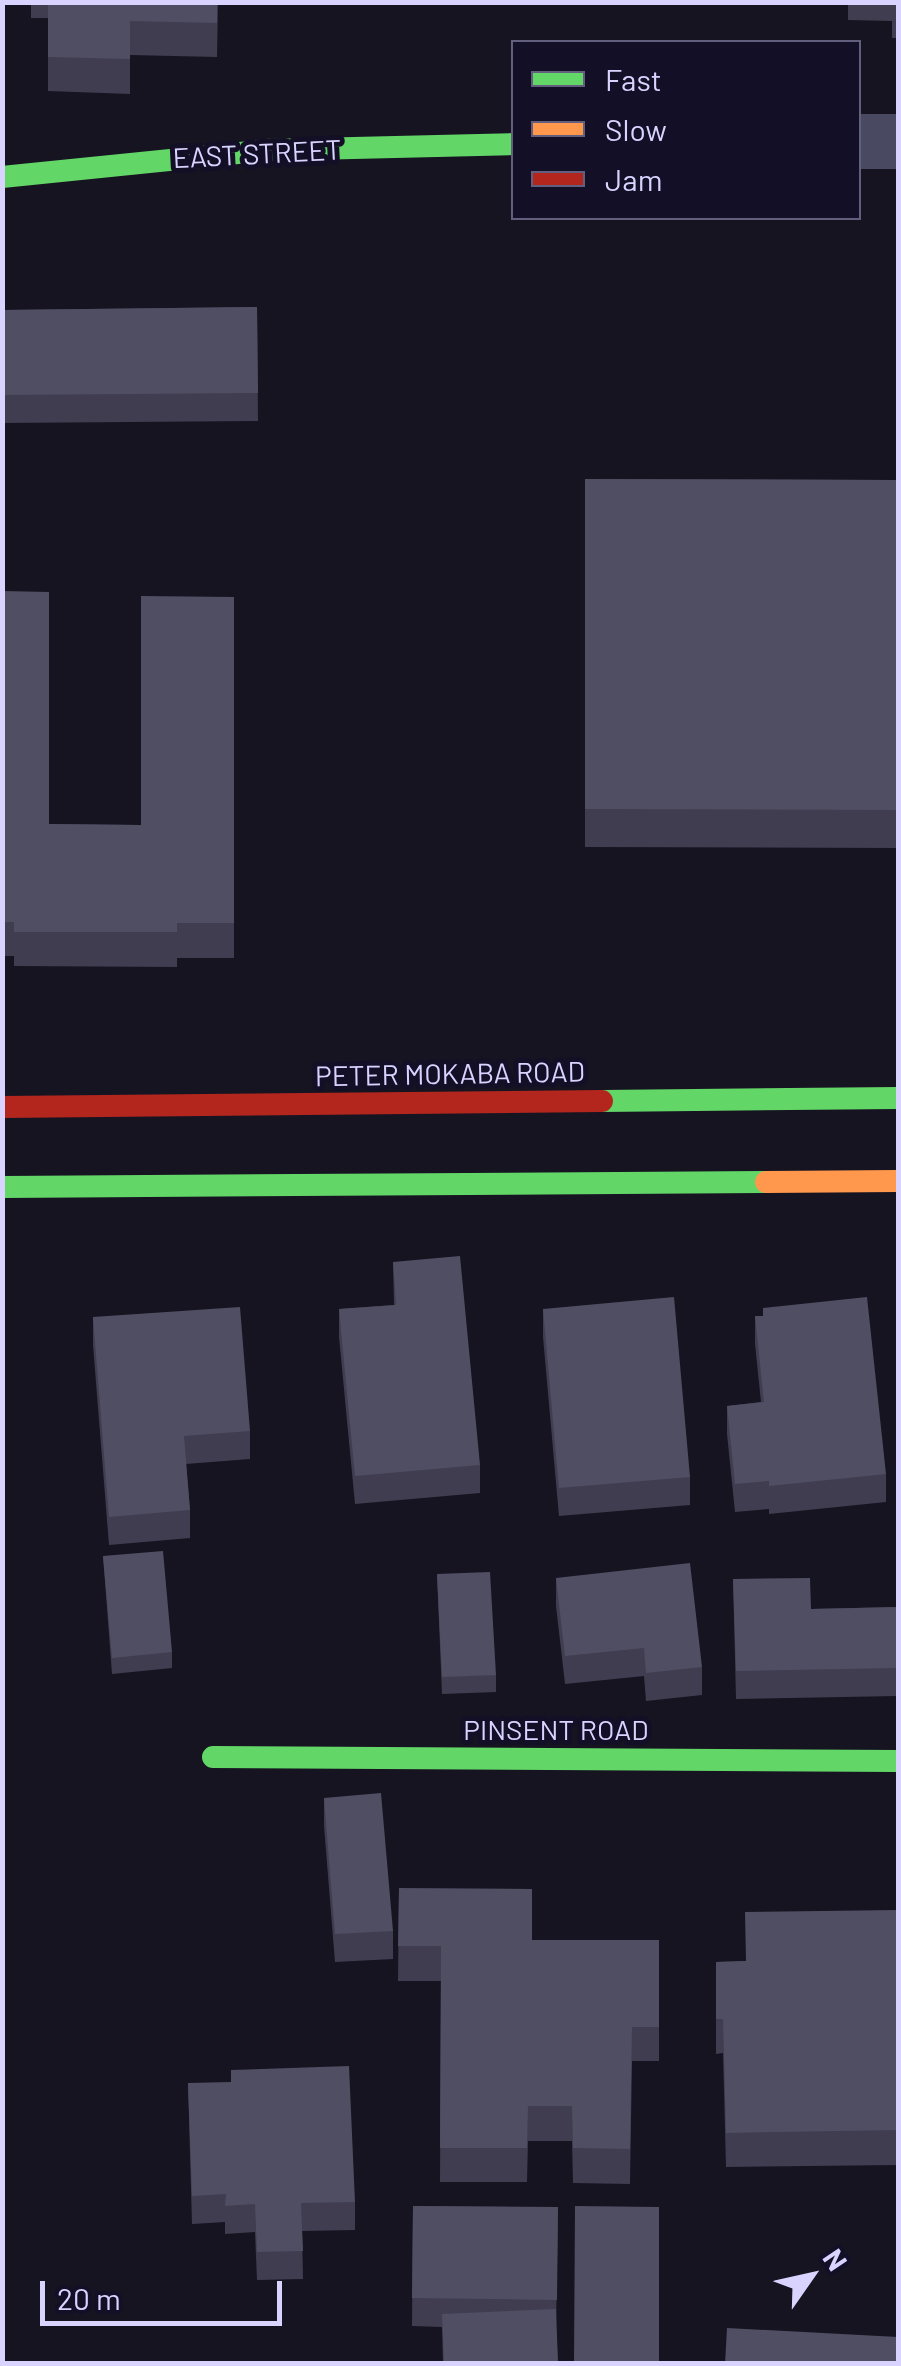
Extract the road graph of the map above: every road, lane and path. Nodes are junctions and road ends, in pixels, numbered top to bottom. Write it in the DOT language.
graph roads {
  1 [pos="861,140"];
  2 [pos="898,140"];
  3 [pos="511,144"];
  4 [pos="2,177"];
  5 [pos="898,1098"];
  6 [pos="2,1107"];
  7 [pos="898,1181"];
  8 [pos="2,1186"];
  9 [pos="213,1757"];
  10 [pos="898,1760"];
  1 -- 2 [label="street"];
  3 -- 4 [label="street, EAST STREET"];
  5 -- 6 [label="street, PETER MOKABA ROAD"];
  7 -- 8 [label="street"];
  9 -- 10 [label="street, PINSENT ROAD"];
}
